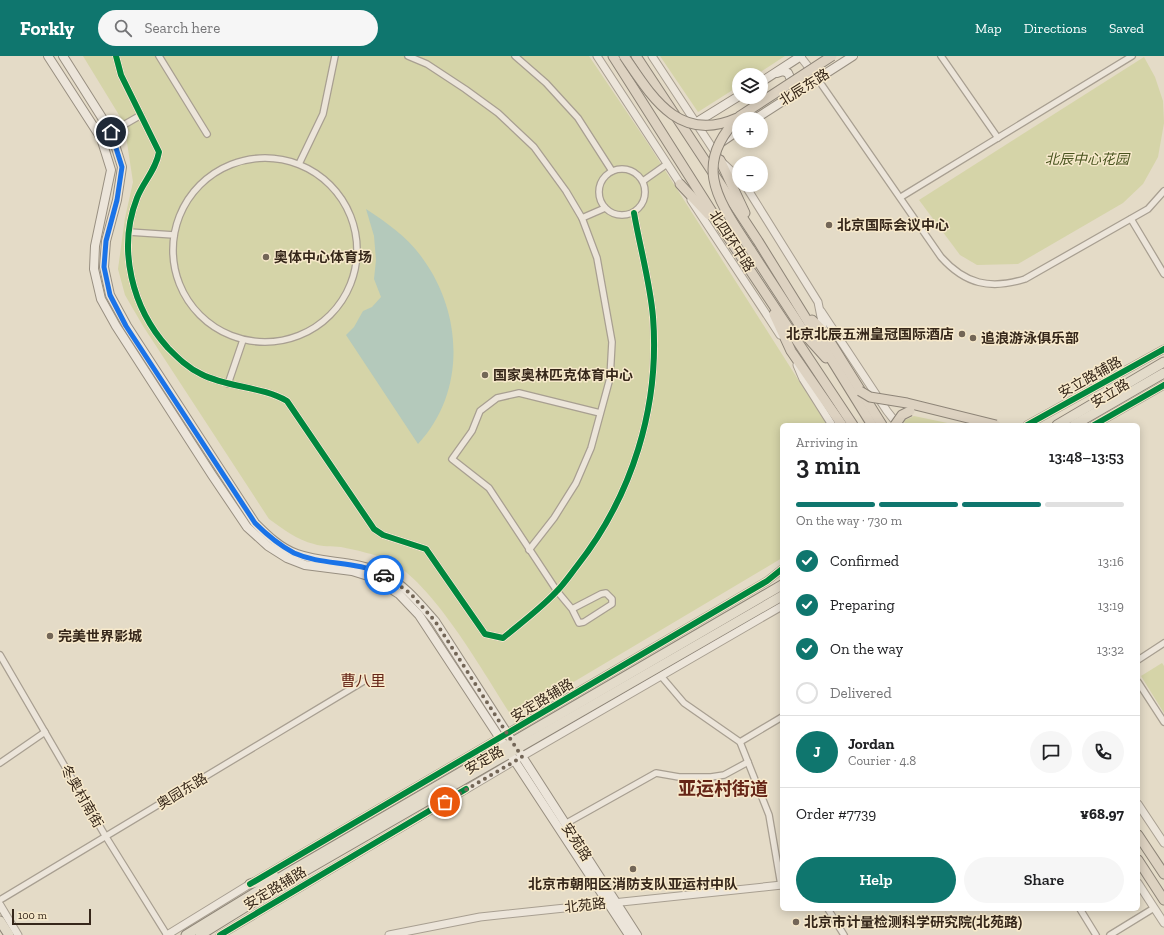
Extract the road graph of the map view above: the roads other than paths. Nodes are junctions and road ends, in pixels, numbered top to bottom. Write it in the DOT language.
graph roads {
  1 [pos="48,56"];
  2 [pos="63,56"];
  3 [pos="116,56"];
  4 [pos="159,56"];
  5 [pos="335,56"];
  6 [pos="408,56"];
  7 [pos="516,56"];
  8 [pos="597,56"];
  9 [pos="612,56"];
  10 [pos="624,56"];
  11 [pos="636,56"];
  12 [pos="652,56"];
  13 [pos="801,56"];
  14 [pos="832,56"];
  15 [pos="838,56"];
  16 [pos="852,56"];
  17 [pos="941,56"];
  18 [pos="1132,56"];
  19 [pos="775,73"];
  20 [pos="768,78"];
  21 [pos="817,78"];
  22 [pos="791,94"];
  23 [pos="732,100"];
  24 [pos="746,112"];
  25 [pos="765,112"];
  26 [pos="141,115"];
  27 [pos="732,119"];
  28 [pos="696,122"];
  29 [pos="732,125"];
  30 [pos="111,132"];
  31 [pos="207,134"];
  32 [pos="732,135"];
  33 [pos="101,138"];
  34 [pos="998,138"];
  35 [pos="713,148"];
  36 [pos="720,160"];
  37 [pos="299,164"];
  38 [pos="667,164"];
  39 [pos="612,171"];
  40 [pos="732,171"];
  41 [pos="643,181"];
  42 [pos="680,184"];
  43 [pos="1164,191"];
  44 [pos="749,192"];
  45 [pos="901,197"];
  46 [pos="605,208"];
  47 [pos="634,213"];
  48 [pos="582,218"];
  49 [pos="1131,219"];
  50 [pos="129,232"];
  51 [pos="726,234"];
  52 [pos="174,235"];
  53 [pos="758,241"];
  54 [pos="1164,274"];
  55 [pos="763,289"];
  56 [pos="819,308"];
  57 [pos="801,309"];
  58 [pos="824,332"];
  59 [pos="243,340"];
  60 [pos="1164,350"];
  61 [pos="791,351"];
  62 [pos="1164,362"];
  63 [pos="1164,373"];
  64 [pos="841,374"];
  65 [pos="228,384"];
  66 [pos="1164,385"];
  67 [pos="860,391"];
  68 [pos="600,414"];
  69 [pos="837,423"];
  70 [pos="852,423"];
  71 [pos="871,423"];
  72 [pos="881,423"];
  73 [pos="896,423"];
  74 [pos="896,423"];
  75 [pos="971,423"];
  76 [pos="988,423"];
  77 [pos="1031,423"];
  78 [pos="1060,423"];
  79 [pos="1077,423"];
  80 [pos="1098,423"];
  81 [pos="529,550"];
  82 [pos="780,570"];
  83 [pos="780,586"];
  84 [pos="557,591"];
  85 [pos="780,597"];
  86 [pos="780,607"];
  87 [pos="572,609"];
  88 [pos="1164,643"];
  89 [pos="0,655"];
  90 [pos="1140,659"];
  91 [pos="661,676"];
  92 [pos="364,681"];
  93 [pos="1140,685"];
  94 [pos="780,718"];
  95 [pos="1164,722"];
  96 [pos="45,732"];
  97 [pos="508,734"];
  98 [pos="500,739"];
  99 [pos="740,742"];
  100 [pos="512,750"];
  101 [pos="522,757"];
  102 [pos="748,762"];
  103 [pos="0,763"];
  104 [pos="445,790"];
  105 [pos="466,790"];
  106 [pos="1140,807"];
  107 [pos="565,824"];
  108 [pos="106,837"];
  109 [pos="1140,838"];
  110 [pos="1164,843"];
  111 [pos="1140,863"];
  112 [pos="286,874"];
  113 [pos="780,874"];
  114 [pos="1164,874"];
  115 [pos="250,884"];
  116 [pos="780,885"];
  117 [pos="1140,886"];
  118 [pos="0,900"];
  119 [pos="1164,900"];
  120 [pos="611,902"];
  121 [pos="0,905"];
  122 [pos="1154,908"];
  123 [pos="829,911"];
  124 [pos="1081,911"];
  125 [pos="0,920"];
  126 [pos="1164,923"];
  127 [pos="9,935"];
  128 [pos="18,935"];
  129 [pos="167,935"];
  130 [pos="186,935"];
  131 [pos="200,935"];
  132 [pos="220,935"];
  133 [pos="390,935"];
  134 [pos="629,935"];
  135 [pos="637,935"];
  136 [pos="844,935"];
  137 [pos="1096,935"];
  138 [pos="1110,935"];
  1 -- 33 [label="main road"];
  2 -- 30 [label="main road"];
  3 -- 26 [label="street"];
  4 -- 31 [label="street"];
  5 -- 37 [label="street"];
  6 -- 48 [label="street"];
  7 -- 39 [label="street"];
  8 -- 38 [label="street, 北四环中路"];
  9 -- 51 [label="highway, 北四环中路"];
  10 -- 27 [label="highway, bridge"];
  11 -- 53 [label="highway, 北四环中路"];
  12 -- 28 [label="street"];
  13 -- 19 [label="main road, 北辰东路"];
  13 -- 21 [label="street"];
  14 -- 24 [label="highway, bridge"];
  15 -- 16 [label="main road"];
  16 -- 21 [label="main road, 北辰东路"];
  17 -- 34 [label="street"];
  18 -- 34 [label="street"];
  19 -- 20 [label="main road, 北辰东路"];
  19 -- 22 [label="main road"];
  21 -- 22 [label="main road, 北辰东路"];
  21 -- 45 [label="street"];
  22 -- 25 [label="main road, 北辰东路"];
  23 -- 28 [label="main road"];
  26 -- 30 [label="street"];
  26 -- 50 [label="street"];
  28 -- 35 [label="street"];
  29 -- 64 [label="highway, bridge"];
  30 -- 33 [label="street"];
  30 -- 97 [label="main road"];
  32 -- 35 [label="main road"];
  33 -- 98 [label="main road"];
  34 -- 45 [label="street"];
  35 -- 36 [label="street"];
  36 -- 40 [label="street"];
  36 -- 53 [label="highway"];
  37 -- 52 [label="street"];
  37 -- 59 [label="street"];
  38 -- 41 [label="street"];
  38 -- 42 [label="street, 北四环中路"];
  39 -- 41 [label="street"];
  39 -- 46 [label="street"];
  41 -- 47 [label="street"];
  42 -- 51 [label="highway"];
  42 -- 61 [label="street, 北四环中路"];
  43 -- 49 [label="street"];
  44 -- 56 [label="street"];
  45 -- 49 [label="street"];
  46 -- 47 [label="street"];
  46 -- 48 [label="street"];
  47 -- 84 [label="street"];
  48 -- 68 [label="street"];
  49 -- 54 [label="street"];
  50 -- 52 [label="street"];
  50 -- 65 [label="street"];
  51 -- 55 [label="highway, 北四环中路"];
  52 -- 59 [label="street"];
  53 -- 57 [label="highway, 北四环中路"];
  55 -- 61 [label="highway"];
  55 -- 70 [label="highway, 北四环中路"];
  56 -- 58 [label="street"];
  56 -- 73 [label="street"];
  57 -- 58 [label="highway"];
  57 -- 64 [label="highway, 北四环中路"];
  58 -- 67 [label="highway"];
  59 -- 65 [label="street"];
  60 -- 77 [label="street, 安立路辅路"];
  61 -- 69 [label="highway"];
  61 -- 69 [label="street, 北四环中路"];
  62 -- 78 [label="main road, 安立路"];
  63 -- 79 [label="main road, 安立路"];
  64 -- 71 [label="highway, 北四环中路"];
  65 -- 84 [label="street"];
  66 -- 80 [label="street"];
  67 -- 72 [label="highway"];
  67 -- 76 [label="highway, bridge"];
  68 -- 81 [label="street"];
  68 -- 81 [label="street"];
  74 -- 75 [label="highway, bridge"];
  81 -- 84 [label="street"];
  82 -- 97 [label="street, 安定路辅路"];
  83 -- 100 [label="main road, 安定路"];
  84 -- 87 [label="street"];
  85 -- 100 [label="main road, 安定路"];
  86 -- 91 [label="street"];
  87 -- 87 [label="street"];
  88 -- 90 [label="street"];
  89 -- 96 [label="street, 冬奥村南街"];
  91 -- 99 [label="street"];
  91 -- 101 [label="street"];
  92 -- 108 [label="street, 奥园东路"];
  93 -- 95 [label="street"];
  94 -- 99 [label="street"];
  96 -- 103 [label="street"];
  96 -- 108 [label="street, 冬奥村南街"];
  97 -- 98 [label="street, 安定路辅路"];
  97 -- 100 [label="main road"];
  98 -- 100 [label="main road"];
  98 -- 115 [label="street, 安定路辅路"];
  99 -- 102 [label="street"];
  100 -- 101 [label="main road, 安苑路"];
  100 -- 104 [label="main road, 安定路"];
  100 -- 105 [label="street, 安定路辅路"];
  100 -- 112 [label="main road, 安定路"];
  100 -- 120 [label="main road, 安苑路"];
  101 -- 107 [label="main road, 安苑路"];
  102 -- 107 [label="street"];
  102 -- 113 [label="street"];
  104 -- 105 [label="street, 安定路"];
  104 -- 131 [label="main road, 安定路"];
  105 -- 132 [label="street, 安定路辅路"];
  106 -- 110 [label="street"];
  107 -- 120 [label="main road, 安苑路"];
  108 -- 118 [label="street, 奥园东路"];
  108 -- 129 [label="street, 冬奥村南街"];
  109 -- 114 [label="highway"];
  111 -- 119 [label="highway"];
  112 -- 115 [label="main road"];
  112 -- 130 [label="main road, 安定路"];
  115 -- 129 [label="street"];
  116 -- 120 [label="street, 北苑路"];
  117 -- 122 [label="street"];
  120 -- 133 [label="street, 北苑路"];
  120 -- 134 [label="main road, 安苑路"];
  120 -- 135 [label="main road, 安苑路"];
  121 -- 128 [label="street"];
  122 -- 126 [label="street"];
  122 -- 138 [label="street"];
  123 -- 136 [label="street"];
  124 -- 137 [label="street"];
  125 -- 127 [label="main road"];
}
